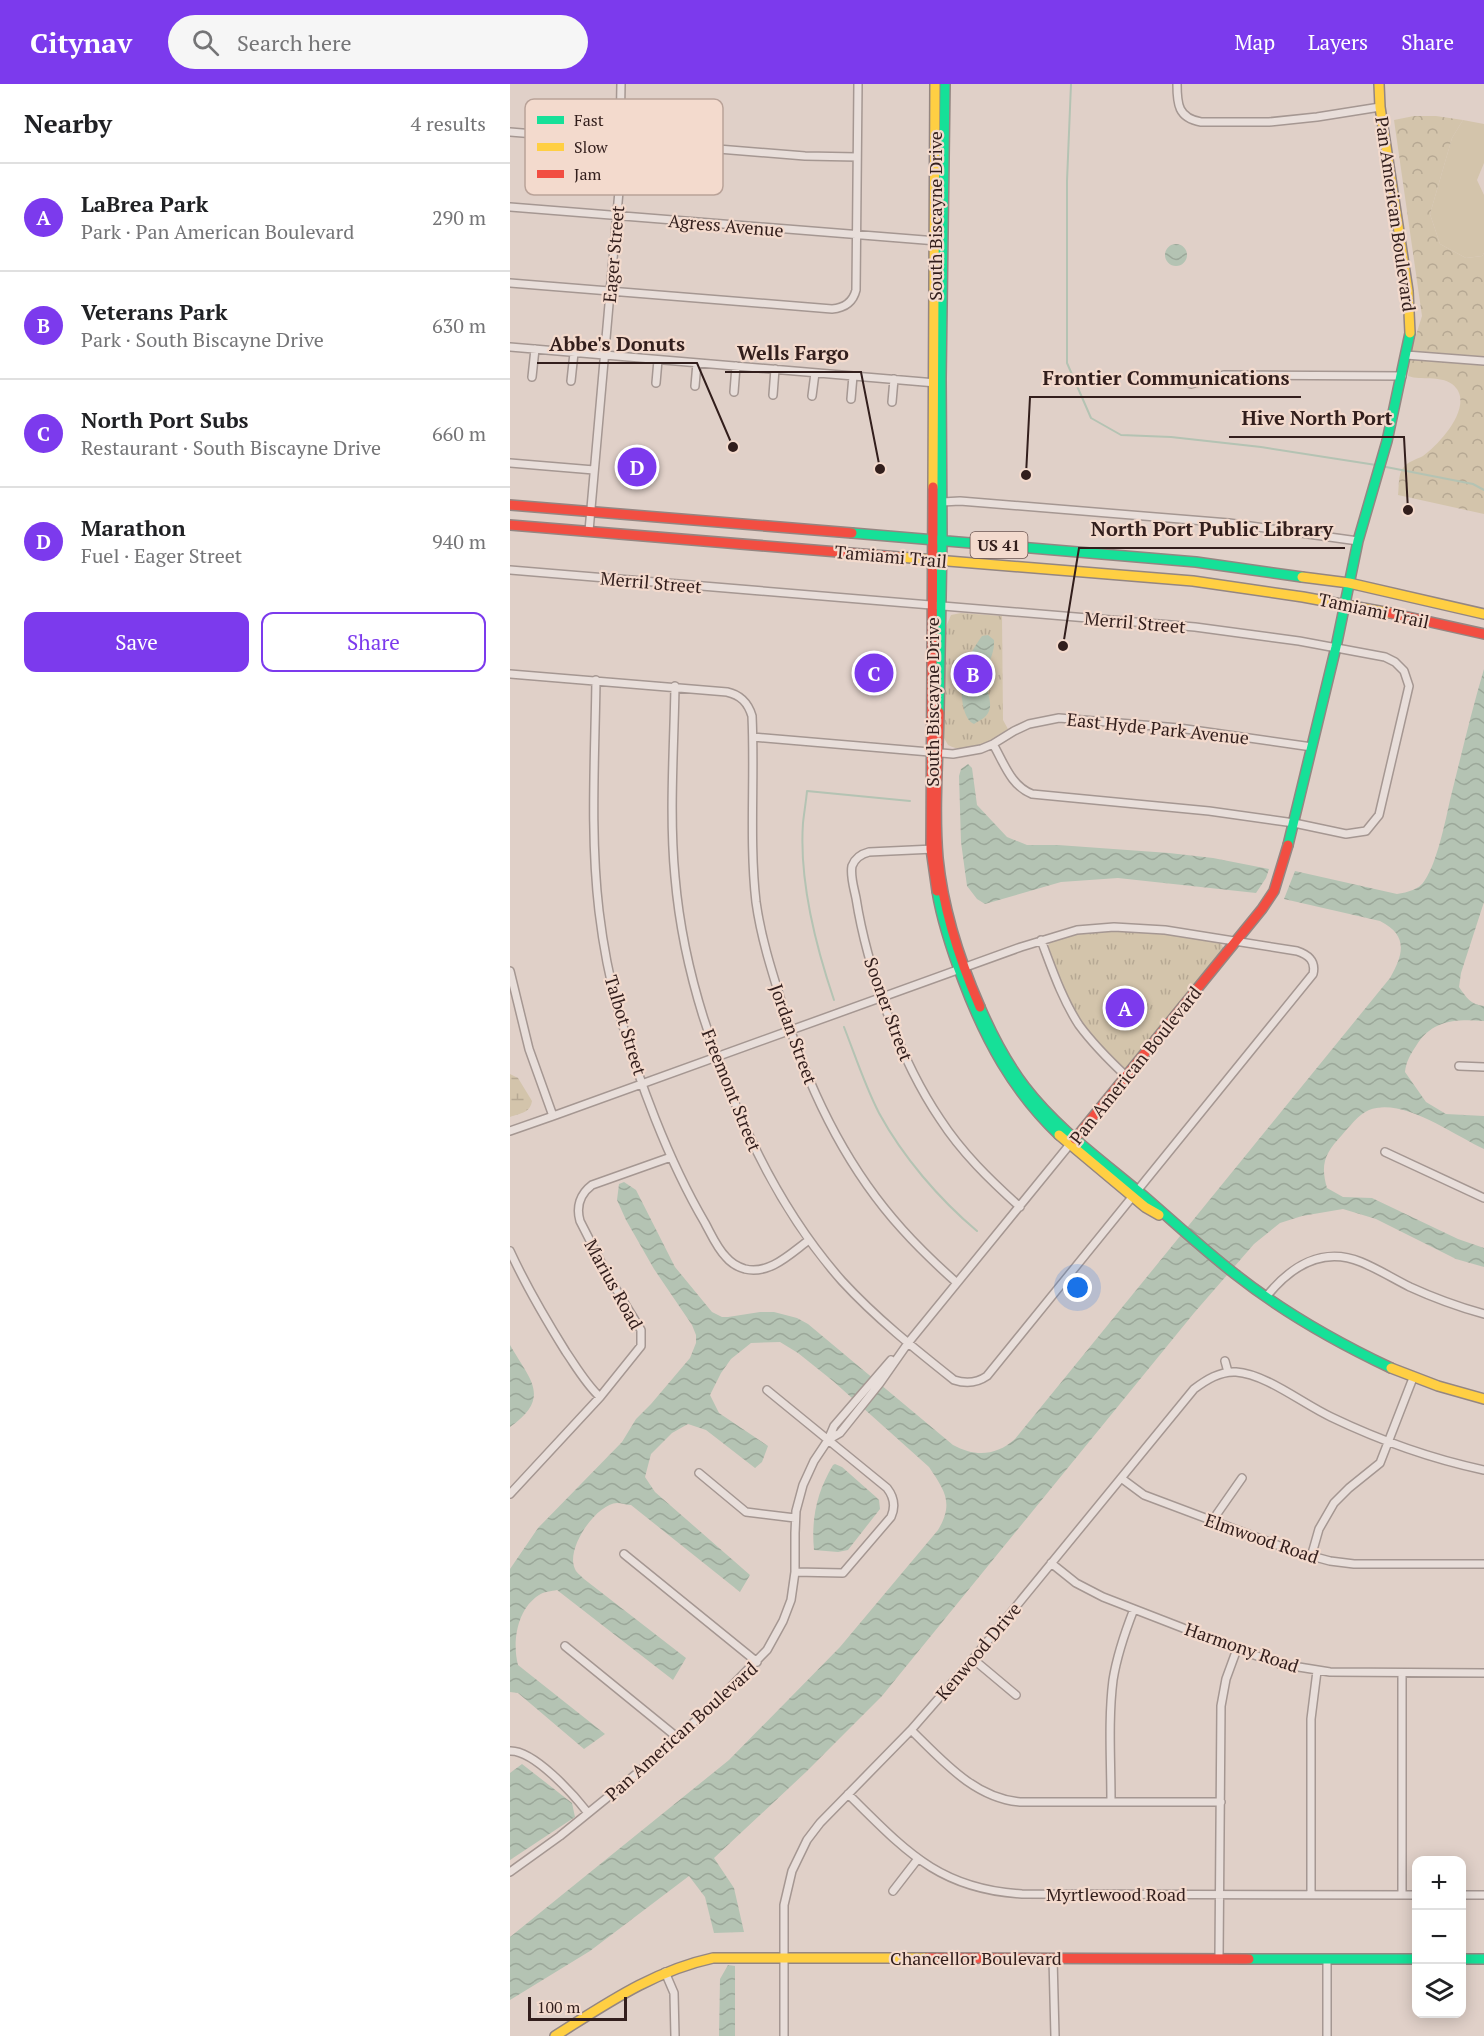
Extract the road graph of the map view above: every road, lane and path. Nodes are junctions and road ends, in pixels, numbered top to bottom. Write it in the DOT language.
graph roads {
  1 [pos="621,84"];
  2 [pos="858,84"];
  3 [pos="935,84"];
  4 [pos="945,84"];
  5 [pos="1177,84"];
  6 [pos="1379,84"];
  7 [pos="621,99"];
  8 [pos="1380,107"];
  9 [pos="510,132"];
  10 [pos="525,133"];
  11 [pos="723,149"];
  12 [pos="857,157"];
  13 [pos="618,195"];
  14 [pos="510,207"];
  15 [pos="617,216"];
  16 [pos="856,235"];
  17 [pos="938,242"];
  18 [pos="510,282"];
  19 [pos="609,291"];
  20 [pos="510,347"];
  21 [pos="535,349"];
  22 [pos="574,353"];
  23 [pos="604,355"];
  24 [pos="1406,355"];
  25 [pos="658,360"];
  26 [pos="1484,361"];
  27 [pos="697,363"];
  28 [pos="736,366"];
  29 [pos="775,369"];
  30 [pos="815,373"];
  31 [pos="853,376"];
  32 [pos="1402,376"];
  33 [pos="532,377"];
  34 [pos="894,379"];
  35 [pos="571,381"];
  36 [pos="656,383"];
  37 [pos="937,383"];
  38 [pos="1191,384"];
  39 [pos="695,386"];
  40 [pos="734,392"];
  41 [pos="773,395"];
  42 [pos="812,396"];
  43 [pos="851,399"];
  44 [pos="892,402"];
  45 [pos="510,463"];
  46 [pos="594,470"];
  47 [pos="942,502"];
  48 [pos="510,506"];
  49 [pos="590,512"];
  50 [pos="510,525"];
  51 [pos="589,531"];
  52 [pos="937,540"];
  53 [pos="1358,541"];
  54 [pos="937,559"];
  55 [pos="510,570"];
  56 [pos="1349,584"];
  57 [pos="1345,603"];
  58 [pos="936,605"];
  59 [pos="1484,614"];
  60 [pos="1482,634"];
  61 [pos="1336,647"];
  62 [pos="510,674"];
  63 [pos="596,680"];
  64 [pos="675,686"];
  65 [pos="753,737"];
  66 [pos="993,744"];
  67 [pos="1312,747"];
  68 [pos="935,754"];
  69 [pos="1294,823"];
  70 [pos="934,849"];
  71 [pos="1041,940"];
  72 [pos="1237,941"];
  73 [pos="962,969"];
  74 [pos="510,971"];
  75 [pos="883,998"];
  76 [pos="790,1031"];
  77 [pos="717,1057"];
  78 [pos="1459,1066"];
  79 [pos="1484,1067"];
  80 [pos="1126,1076"];
  81 [pos="643,1083"];
  82 [pos="553,1116"];
  83 [pos="510,1131"];
  84 [pos="1073,1142"];
  85 [pos="1385,1152"];
  86 [pos="670,1157"];
  87 [pos="1135,1193"];
  88 [pos="1484,1198"];
  89 [pos="1020,1207"];
  90 [pos="809,1240"];
  91 [pos="510,1251"];
  92 [pos="957,1283"];
  93 [pos="1266,1297"];
  94 [pos="1484,1314"];
  95 [pos="908,1343"];
  96 [pos="1226,1360"];
  97 [pos="1228,1372"];
  98 [pos="1413,1378"];
  99 [pos="877,1381"];
  100 [pos="767,1390"];
  101 [pos="600,1397"];
  102 [pos="1484,1400"];
  103 [pos="828,1440"];
  104 [pos="1389,1441"];
  105 [pos="1484,1470"];
  106 [pos="699,1473"];
  107 [pos="1121,1478"];
  108 [pos="1242,1478"];
  109 [pos="510,1494"];
  110 [pos="795,1518"];
  111 [pos="1212,1521"];
  112 [pos="624,1554"];
  113 [pos="1311,1557"];
  114 [pos="1051,1563"];
  115 [pos="1484,1564"];
  116 [pos="795,1572"];
  117 [pos="1134,1609"];
  118 [pos="565,1646"];
  119 [pos="1237,1649"];
  120 [pos="973,1659"];
  121 [pos="757,1662"];
  122 [pos="1317,1671"];
  123 [pos="1402,1673"];
  124 [pos="1484,1673"];
  125 [pos="1016,1695"];
  126 [pos="911,1730"];
  127 [pos="678,1738"];
  128 [pos="510,1751"];
  129 [pos="848,1794"];
  130 [pos="1111,1801"];
  131 [pos="1221,1802"];
  132 [pos="588,1813"];
  133 [pos="917,1860"];
  134 [pos="510,1872"];
  135 [pos="894,1891"];
  136 [pos="1220,1894"];
  137 [pos="1311,1894"];
  138 [pos="1402,1894"];
  139 [pos="1412,1894"];
  140 [pos="1466,1895"];
  141 [pos="1484,1895"];
  142 [pos="783,1957"];
  143 [pos="1053,1958"];
  144 [pos="1219,1958"];
  145 [pos="1327,1959"];
  146 [pos="1412,1959"];
  147 [pos="1466,1959"];
  148 [pos="1484,1959"];
  149 [pos="665,1972"];
  150 [pos="555,2036"];
  151 [pos="675,2036"];
  152 [pos="784,2036"];
  153 [pos="1055,2036"];
  154 [pos="1327,2036"];
  1 -- 7 [label="street, Eager Street"];
  2 -- 12 [label="street"];
  3 -- 17 [label="street, South Biscayne Drive"];
  4 -- 17 [label="street, South Biscayne Drive"];
  5 -- 8 [label="street"];
  6 -- 8 [label="street, Pan American Boulevard"];
  8 -- 24 [label="street, Pan American Boulevard"];
  9 -- 10 [label="street"];
  11 -- 12 [label="street"];
  12 -- 16 [label="street"];
  13 -- 15 [label="street, Eager Street"];
  14 -- 15 [label="street, Agress Avenue"];
  15 -- 16 [label="street, Agress Avenue"];
  15 -- 19 [label="street, Eager Street"];
  16 -- 17 [label="street, Agress Avenue"];
  16 -- 19 [label="street"];
  17 -- 37 [label="street, South Biscayne Drive"];
  18 -- 19 [label="street"];
  19 -- 23 [label="street, Eager Street"];
  20 -- 21 [label="street"];
  21 -- 22 [label="street"];
  21 -- 33 [label="street"];
  22 -- 23 [label="street"];
  22 -- 35 [label="street"];
  23 -- 25 [label="street"];
  23 -- 46 [label="street, Eager Street"];
  24 -- 26 [label="street"];
  24 -- 32 [label="street, Pan American Boulevard"];
  25 -- 27 [label="street"];
  25 -- 36 [label="street"];
  27 -- 28 [label="street"];
  27 -- 39 [label="street"];
  28 -- 29 [label="street"];
  28 -- 40 [label="street"];
  29 -- 30 [label="street"];
  29 -- 41 [label="street"];
  30 -- 31 [label="street"];
  30 -- 42 [label="street"];
  31 -- 34 [label="street"];
  31 -- 43 [label="street"];
  32 -- 38 [label="street"];
  32 -- 53 [label="street, Pan American Boulevard"];
  34 -- 37 [label="street"];
  34 -- 44 [label="street"];
  37 -- 47 [label="street, South Biscayne Drive"];
  37 -- 52 [label="street, South Biscayne Drive"];
  45 -- 46 [label="street"];
  46 -- 49 [label="street, Eager Street"];
  47 -- 52 [label="street, South Biscayne Drive"];
  47 -- 53 [label="street"];
  48 -- 49 [label="street, Tamiami Trail / US 41"];
  49 -- 51 [label="street, Eager Street"];
  49 -- 52 [label="street, Tamiami Trail / US 41"];
  50 -- 51 [label="street, Tamiami Trail / US 41"];
  51 -- 54 [label="street, Tamiami Trail / US 41"];
  52 -- 54 [label="street, South Biscayne Drive"];
  52 -- 56 [label="street, Tamiami Trail / US 41"];
  53 -- 56 [label="street, Pan American Boulevard"];
  54 -- 57 [label="street, Tamiami Trail / US 41"];
  54 -- 58 [label="street, South Biscayne Drive"];
  55 -- 58 [label="street, Merril Street"];
  56 -- 57 [label="street, Pan American Boulevard"];
  56 -- 59 [label="street, Tamiami Trail / US 41"];
  57 -- 60 [label="street, Tamiami Trail / US 41"];
  57 -- 61 [label="street, Pan American Boulevard"];
  58 -- 61 [label="street, Merril Street"];
  58 -- 68 [label="street, South Biscayne Drive"];
  61 -- 67 [label="street, Pan American Boulevard"];
  61 -- 69 [label="street, Merril Street"];
  62 -- 63 [label="street"];
  63 -- 64 [label="street"];
  63 -- 81 [label="street, Talbot Street"];
  64 -- 65 [label="street, Jordan Street"];
  64 -- 77 [label="street, Freemont Street"];
  65 -- 68 [label="street, East Hyde Park Avenue"];
  65 -- 76 [label="street, Jordan Street"];
  66 -- 67 [label="street, East Hyde Park Avenue"];
  66 -- 68 [label="street, East Hyde Park Avenue"];
  66 -- 69 [label="street"];
  67 -- 69 [label="street, Pan American Boulevard"];
  68 -- 70 [label="street, South Biscayne Drive"];
  69 -- 72 [label="street, Pan American Boulevard"];
  70 -- 73 [label="street, South Biscayne Drive"];
  70 -- 75 [label="street, Sooner Street"];
  71 -- 72 [label="street"];
  71 -- 73 [label="street"];
  71 -- 80 [label="street"];
  72 -- 80 [label="street, Pan American Boulevard"];
  72 -- 87 [label="street"];
  73 -- 75 [label="street"];
  73 -- 84 [label="street, South Biscayne Drive"];
  74 -- 82 [label="street"];
  75 -- 76 [label="street"];
  75 -- 89 [label="street, Sooner Street"];
  76 -- 77 [label="street"];
  76 -- 92 [label="street, Jordan Street"];
  77 -- 81 [label="street"];
  77 -- 90 [label="street, Freemont Street"];
  78 -- 79 [label="street"];
  80 -- 84 [label="street, Pan American Boulevard"];
  81 -- 82 [label="street"];
  81 -- 86 [label="street, Talbot Street"];
  82 -- 83 [label="street"];
  84 -- 87 [label="street, South Biscayne Drive"];
  84 -- 89 [label="street, Pan American Boulevard"];
  85 -- 88 [label="street"];
  86 -- 90 [label="street, Talbot Street"];
  86 -- 101 [label="street, Marius Road"];
  87 -- 93 [label="street, South Biscayne Drive"];
  87 -- 95 [label="street, Freemont Street"];
  89 -- 92 [label="street, Pan American Boulevard"];
  90 -- 95 [label="street, Freemont Street"];
  91 -- 101 [label="street"];
  92 -- 95 [label="street, Pan American Boulevard"];
  93 -- 94 [label="street"];
  93 -- 98 [label="street, South Biscayne Drive"];
  95 -- 99 [label="street, Pan American Boulevard"];
  96 -- 97 [label="street"];
  97 -- 104 [label="street"];
  97 -- 107 [label="street, Kenwood Drive"];
  98 -- 102 [label="street, South Biscayne Drive"];
  98 -- 104 [label="street"];
  99 -- 103 [label="street"];
  99 -- 103 [label="street, Pan American Boulevard"];
  100 -- 103 [label="street"];
  101 -- 109 [label="street, Marius Road"];
  103 -- 110 [label="street, Pan American Boulevard"];
  103 -- 116 [label="street"];
  104 -- 105 [label="street"];
  104 -- 113 [label="street"];
  106 -- 110 [label="street"];
  107 -- 111 [label="street, Elmwood Road"];
  107 -- 114 [label="street, Kenwood Drive"];
  108 -- 111 [label="street"];
  110 -- 116 [label="street, Pan American Boulevard"];
  111 -- 113 [label="street, Elmwood Road"];
  112 -- 121 [label="street"];
  113 -- 115 [label="street, Elmwood Road"];
  114 -- 117 [label="street, Harmony Road"];
  114 -- 120 [label="street, Kenwood Drive"];
  116 -- 121 [label="street, Pan American Boulevard"];
  117 -- 119 [label="street, Harmony Road"];
  117 -- 130 [label="street"];
  118 -- 127 [label="street"];
  119 -- 122 [label="street, Harmony Road"];
  119 -- 131 [label="street"];
  120 -- 125 [label="street"];
  120 -- 126 [label="street, Kenwood Drive"];
  121 -- 127 [label="street, Pan American Boulevard"];
  122 -- 123 [label="street, Harmony Road"];
  122 -- 137 [label="street"];
  123 -- 124 [label="street, Harmony Road"];
  123 -- 138 [label="street"];
  126 -- 129 [label="street, Kenwood Drive"];
  126 -- 130 [label="street"];
  127 -- 132 [label="street, Pan American Boulevard"];
  128 -- 132 [label="street"];
  129 -- 133 [label="street, Myrtlewood Road"];
  129 -- 142 [label="street, Kenwood Drive"];
  130 -- 131 [label="street"];
  131 -- 136 [label="street"];
  132 -- 134 [label="street, Pan American Boulevard"];
  133 -- 135 [label="street"];
  133 -- 136 [label="street, Myrtlewood Road"];
  136 -- 137 [label="street, Myrtlewood Road"];
  136 -- 144 [label="street"];
  137 -- 138 [label="street, Myrtlewood Road"];
  138 -- 139 [label="street, Myrtlewood Road"];
  140 -- 141 [label="street"];
  142 -- 143 [label="street, Chancellor Boulevard"];
  142 -- 149 [label="street, Chancellor Boulevard"];
  142 -- 152 [label="street, Kenwood Drive"];
  143 -- 144 [label="street, Chancellor Boulevard"];
  143 -- 153 [label="street"];
  144 -- 145 [label="street, Chancellor Boulevard"];
  145 -- 146 [label="street, Chancellor Boulevard"];
  145 -- 154 [label="street"];
  147 -- 148 [label="street"];
  149 -- 150 [label="street, Chancellor Boulevard"];
  149 -- 151 [label="street"];
}
